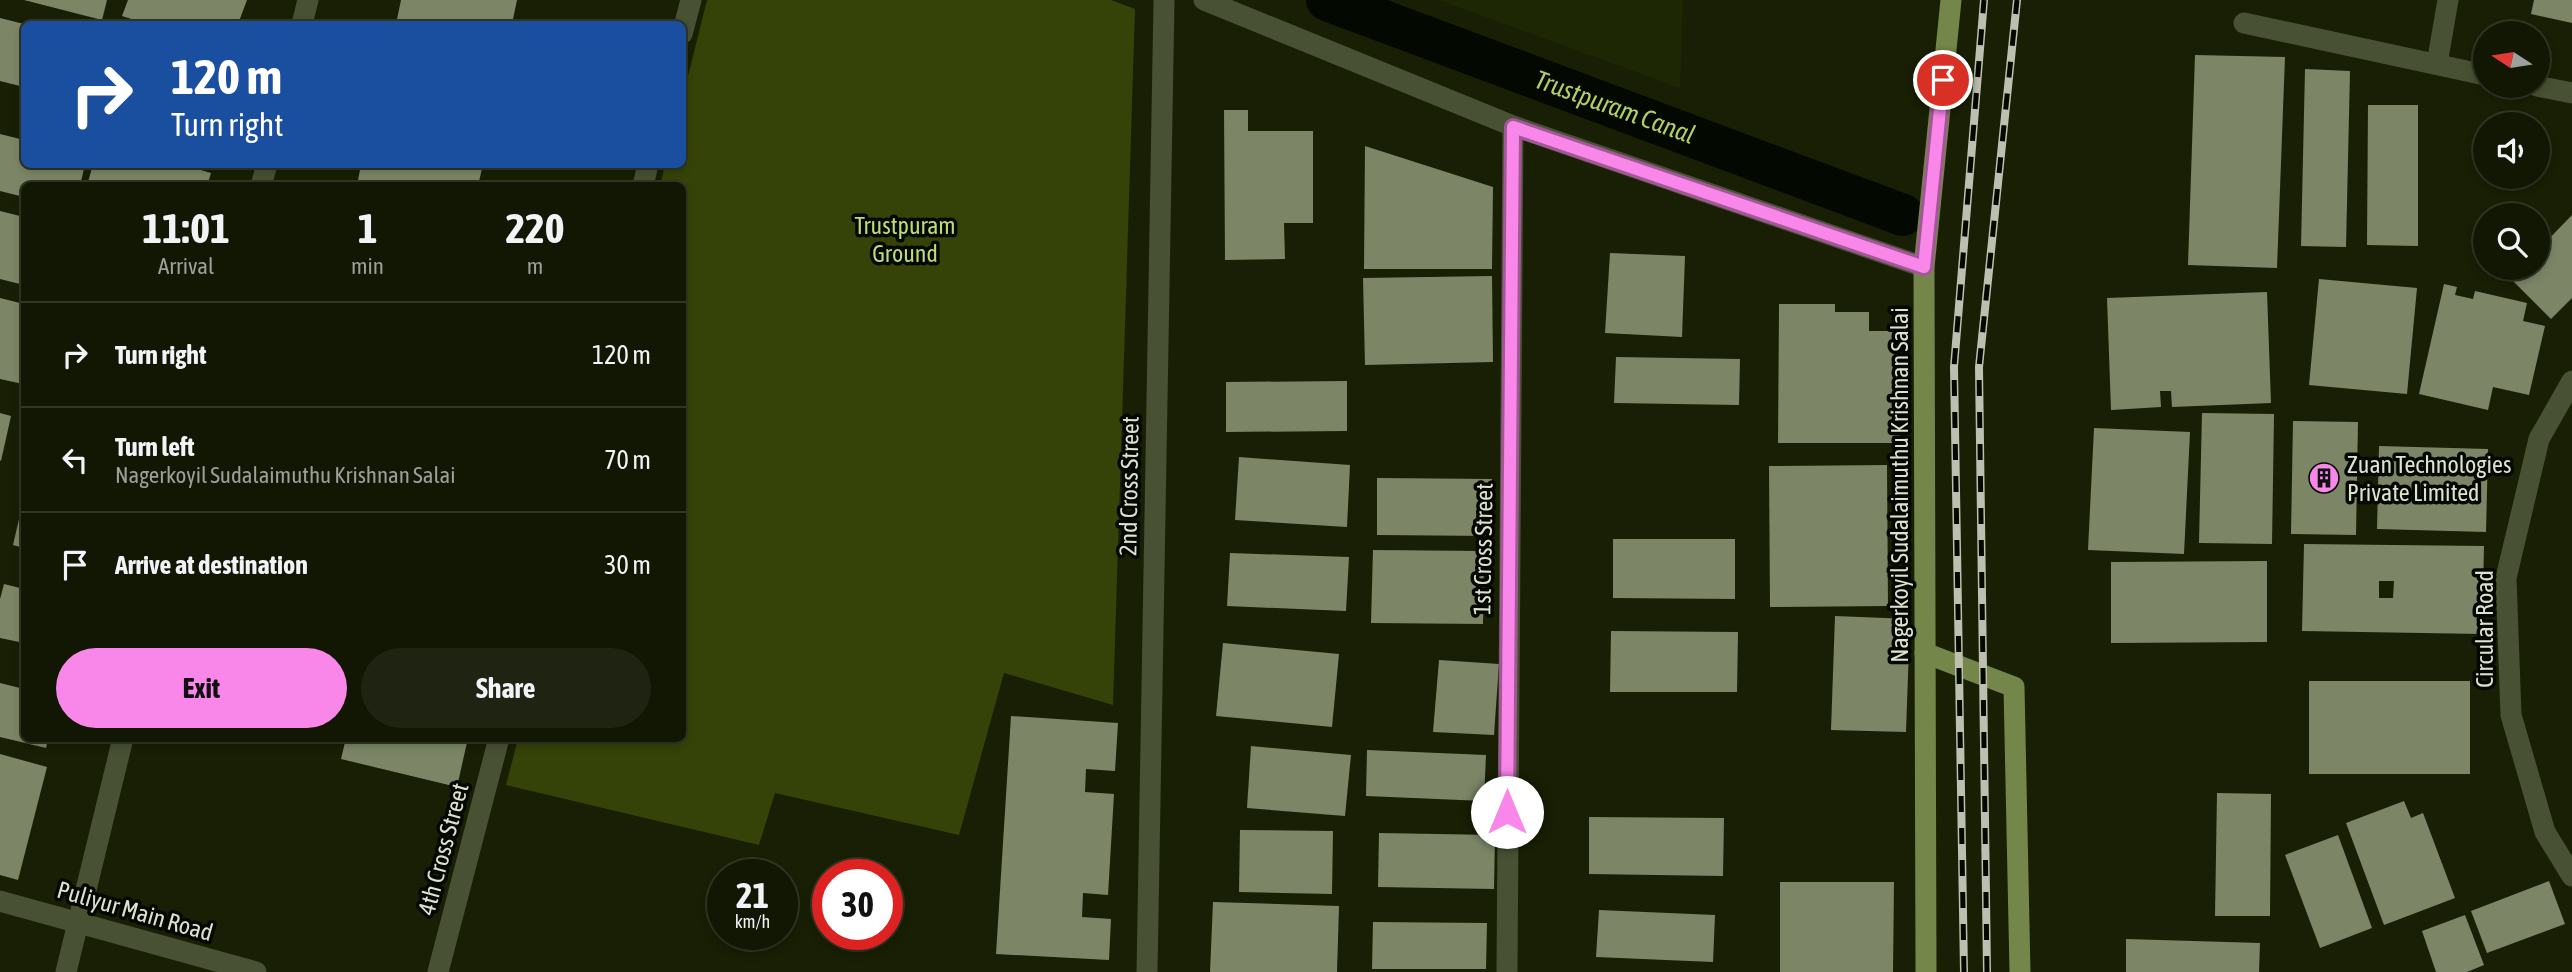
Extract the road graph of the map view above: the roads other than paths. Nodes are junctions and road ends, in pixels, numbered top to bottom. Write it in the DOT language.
graph roads {
  1 [pos="308,0"];
  2 [pos="691,0"];
  3 [pos="1164,0"];
  4 [pos="1204,0"];
  5 [pos="1951,0"];
  6 [pos="2448,0"];
  7 [pos="303,21"];
  8 [pos="685,21"];
  9 [pos="2245,23"];
  10 [pos="2437,64"];
  11 [pos="2473,72"];
  12 [pos="2550,89"];
  13 [pos="2572,93"];
  14 [pos="1513,127"];
  15 [pos="1924,267"];
  16 [pos="2572,381"];
  17 [pos="1925,653"];
  18 [pos="122,742"];
  19 [pos="498,742"];
  20 [pos="2572,876"];
  21 [pos="0,901"];
  22 [pos="78,922"];
  23 [pos="65,972"];
  24 [pos="256,972"];
  25 [pos="438,972"];
  26 [pos="1147,972"];
  27 [pos="1507,972"];
  28 [pos="1926,972"];
  29 [pos="2020,972"];
  1 -- 7 [label="street"];
  2 -- 8 [label="street"];
  3 -- 26 [label="street, 2nd Cross Street"];
  4 -- 14 [label="street"];
  5 -- 15 [label="main road, Nagerkoyil Sudalaimuthu Krishnan Salai"];
  6 -- 10 [label="street"];
  9 -- 10 [label="street"];
  10 -- 11 [label="street"];
  12 -- 13 [label="street"];
  14 -- 15 [label="street"];
  14 -- 27 [label="street, 1st Cross Street"];
  15 -- 17 [label="main road, Nagerkoyil Sudalaimuthu Krishnan Salai"];
  16 -- 20 [label="street, Circular Road"];
  17 -- 28 [label="main road, Nagerkoyil Sudalaimuthu Krishnan Salai"];
  17 -- 29 [label="main road"];
  18 -- 22 [label="street"];
  19 -- 25 [label="street, 4th Cross Street"];
  21 -- 22 [label="street, Puliyur Main Road"];
  22 -- 23 [label="street"];
  22 -- 24 [label="street, Puliyur Main Road"];
}
